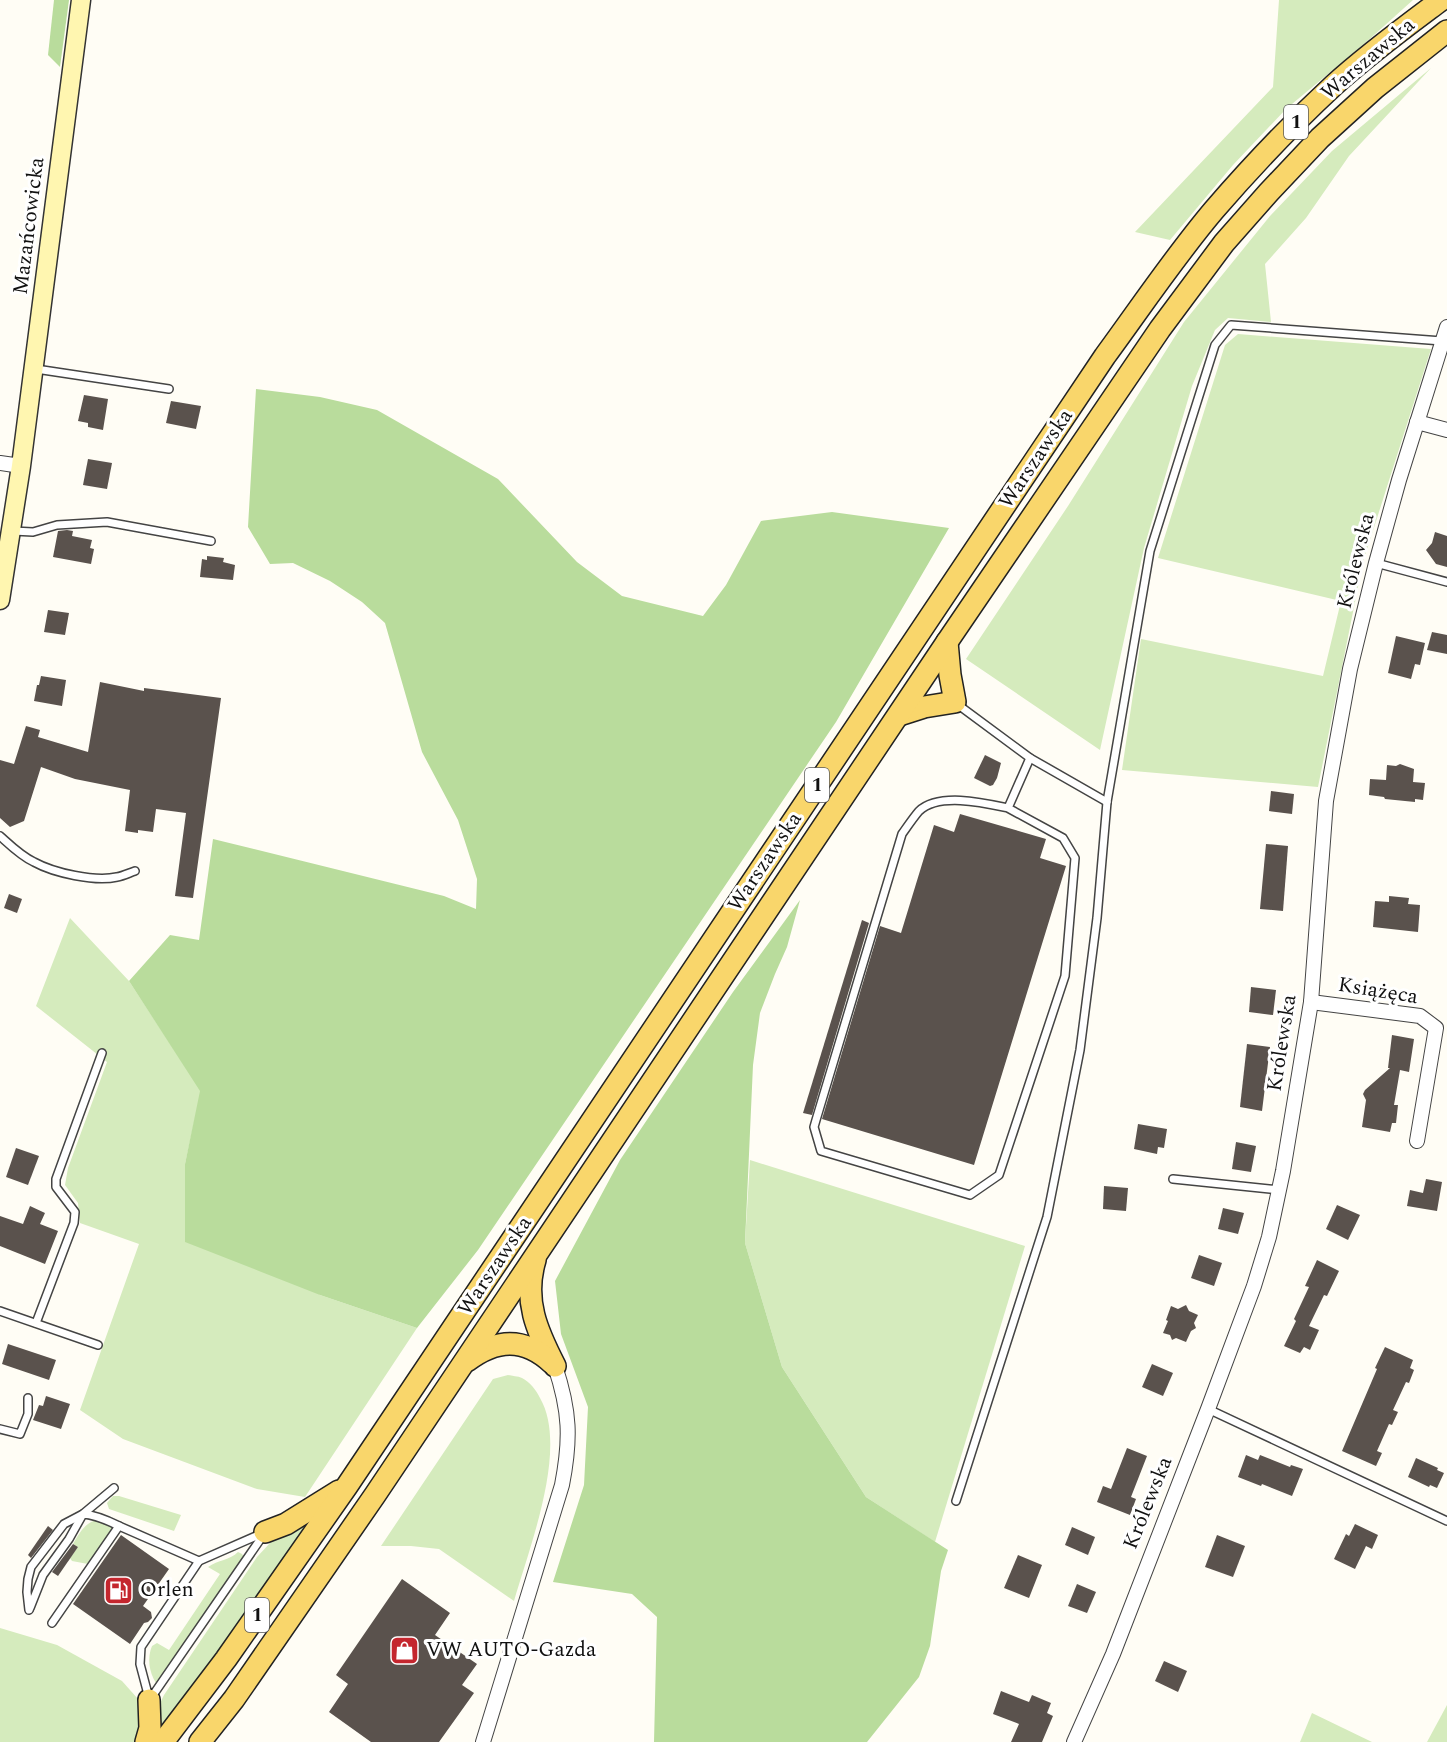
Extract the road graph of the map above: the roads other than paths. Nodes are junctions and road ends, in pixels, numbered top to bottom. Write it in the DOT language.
graph roads {
  1 [pos="81,0"];
  2 [pos="1442,0"];
  3 [pos="1447,31"];
  4 [pos="1447,327"];
  5 [pos="1442,341"];
  6 [pos="33,369"];
  7 [pos="169,389"];
  8 [pos="1417,422"];
  9 [pos="1447,430"];
  10 [pos="0,463"];
  11 [pos="21,466"];
  12 [pos="11,531"];
  13 [pos="211,541"];
  14 [pos="1376,563"];
  15 [pos="1447,582"];
  16 [pos="0,600"];
  17 [pos="947,642"];
  18 [pos="955,702"];
  19 [pos="898,715"];
  20 [pos="1030,758"];
  21 [pos="1107,802"];
  22 [pos="1008,808"];
  23 [pos="0,836"];
  24 [pos="135,871"];
  25 [pos="1311,1002"];
  26 [pos="1442,1029"];
  27 [pos="102,1053"];
  28 [pos="1417,1141"];
  29 [pos="1173,1179"];
  30 [pos="1279,1190"];
  31 [pos="537,1254"];
  32 [pos="0,1311"];
  33 [pos="36,1323"];
  34 [pos="98,1345"];
  35 [pos="555,1366"];
  36 [pos="457,1373"];
  37 [pos="28,1398"];
  38 [pos="1208,1408"];
  39 [pos="0,1429"];
  40 [pos="347,1486"];
  41 [pos="114,1488"];
  42 [pos="957,1501"];
  43 [pos="83,1514"];
  44 [pos="1447,1521"];
  45 [pos="119,1526"];
  46 [pos="265,1532"];
  47 [pos="198,1561"];
  48 [pos="52,1623"];
  49 [pos="149,1700"];
  50 [pos="146,1742"];
  51 [pos="163,1742"];
  52 [pos="200,1742"];
  53 [pos="483,1742"];
  54 [pos="1074,1742"];
  1 -- 6 [label="street, Mazańcowicka"];
  2 -- 40 [label="main road, Warszawska / 1"];
  3 -- 17 [label="main road, Warszawska / 1"];
  4 -- 5 [label="street, Królewska"];
  5 -- 8 [label="street, Królewska"];
  5 -- 21 [label="lane"];
  6 -- 7 [label="lane"];
  6 -- 11 [label="street, Mazańcowicka"];
  8 -- 9 [label="street"];
  8 -- 14 [label="street, Królewska"];
  10 -- 11 [label="street"];
  11 -- 12 [label="street, Mazańcowicka"];
  12 -- 13 [label="lane"];
  12 -- 16 [label="street, Mazańcowicka"];
  14 -- 15 [label="lane"];
  14 -- 25 [label="street, Królewska"];
  17 -- 18 [label="main road"];
  17 -- 19 [label="main road, Warszawska / 1"];
  18 -- 19 [label="main road"];
  18 -- 20 [label="lane"];
  19 -- 31 [label="main road, Warszawska / 1"];
  20 -- 21 [label="lane"];
  20 -- 22 [label="lane"];
  21 -- 42 [label="lane"];
  22 -- 22 [label="lane"];
  23 -- 24 [label="lane"];
  25 -- 26 [label="street, Książęca"];
  25 -- 30 [label="street, Królewska"];
  26 -- 28 [label="street, Książęca"];
  27 -- 33 [label="lane"];
  29 -- 30 [label="lane"];
  30 -- 38 [label="street, Królewska"];
  31 -- 35 [label="main road"];
  31 -- 36 [label="main road, Warszawska / 1"];
  32 -- 33 [label="lane"];
  33 -- 34 [label="lane"];
  35 -- 36 [label="main road"];
  35 -- 53 [label="street"];
  36 -- 52 [label="main road, Warszawska / 1"];
  37 -- 39 [label="lane"];
  38 -- 44 [label="lane"];
  38 -- 54 [label="street, Królewska"];
  40 -- 46 [label="main road"];
  40 -- 51 [label="main road, Warszawska / 1"];
  41 -- 43 [label="lane"];
  43 -- 43 [label="lane"];
  43 -- 45 [label="lane"];
  45 -- 47 [label="lane"];
  45 -- 48 [label="lane"];
  46 -- 47 [label="lane"];
  46 -- 49 [label="lane"];
  47 -- 49 [label="lane"];
  49 -- 50 [label="main road"];
}
